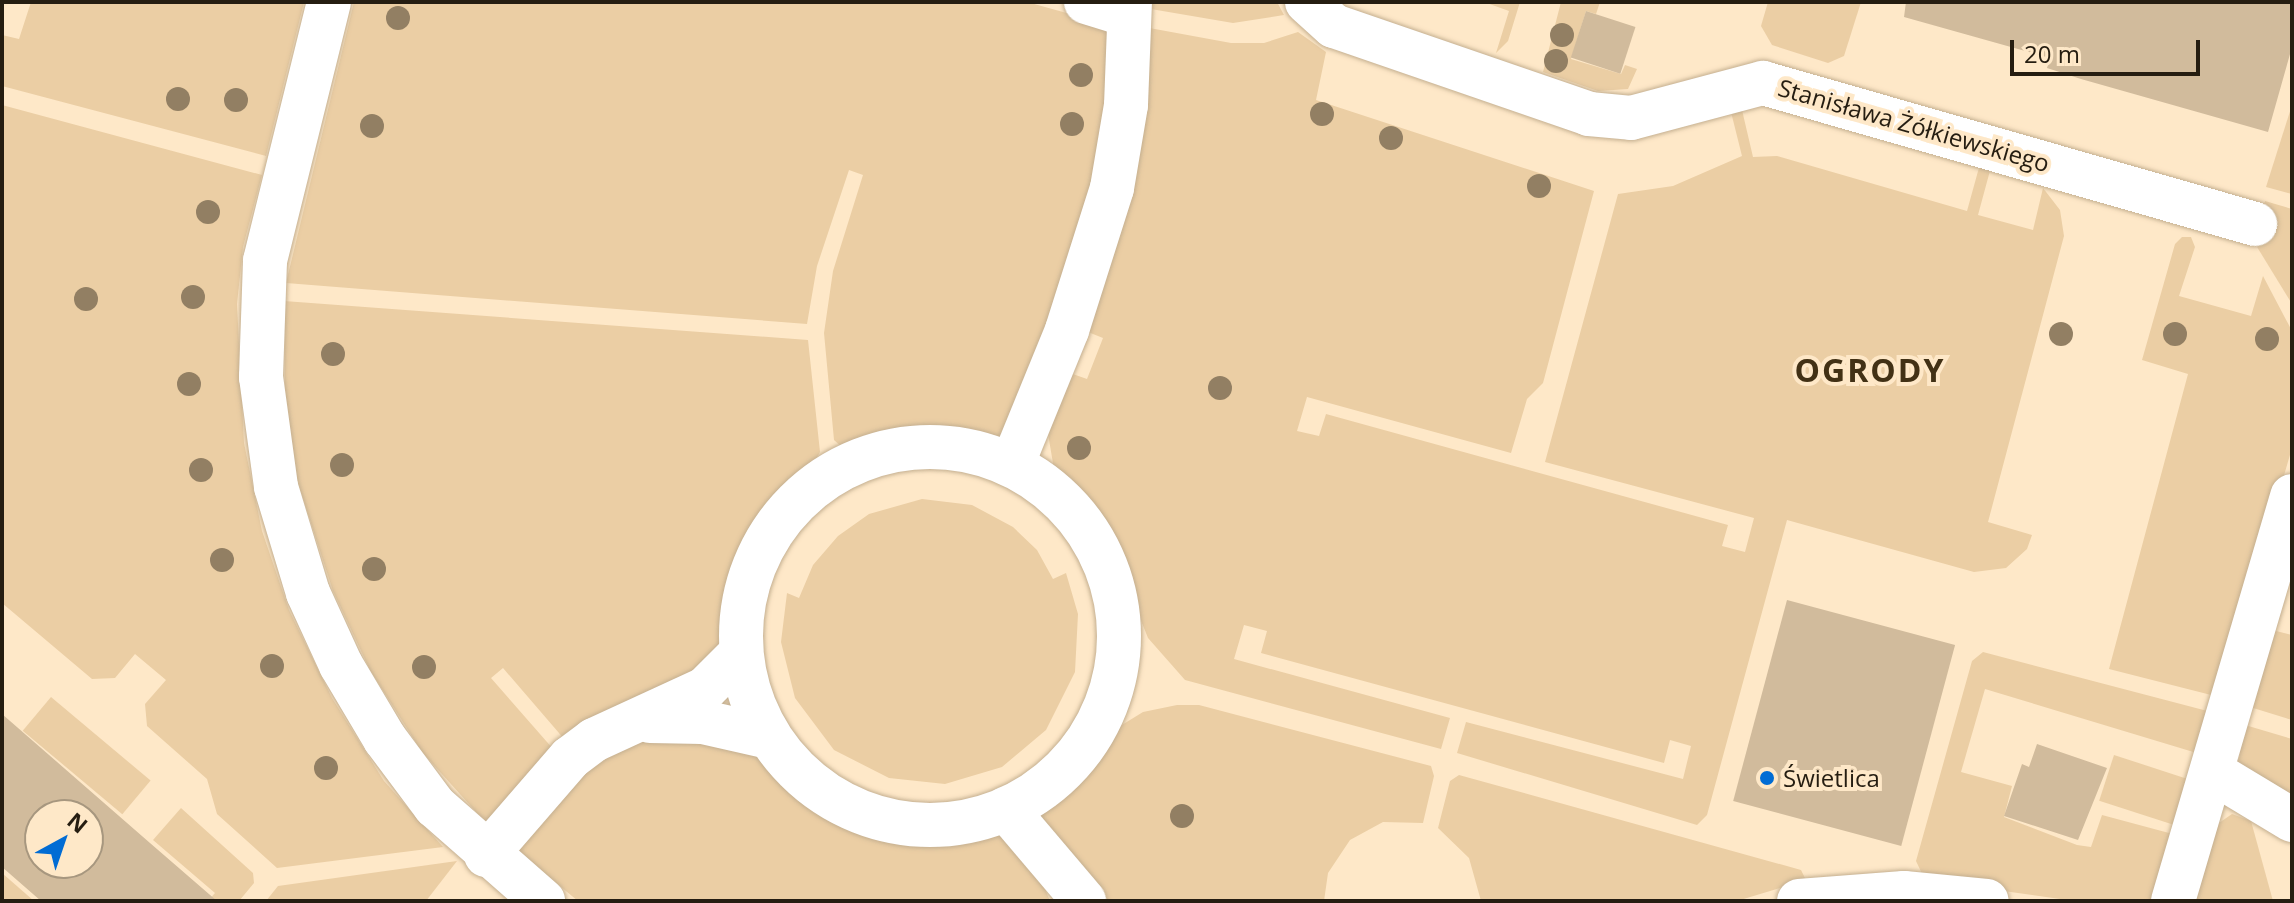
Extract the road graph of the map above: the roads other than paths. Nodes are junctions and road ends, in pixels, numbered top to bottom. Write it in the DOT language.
graph roads {
  1 [pos="329,2"];
  2 [pos="1086,2"];
  3 [pos="1307,2"];
  4 [pos="1129,8"];
  5 [pos="2255,224"];
  6 [pos="1012,465"];
  7 [pos="2292,496"];
  8 [pos="741,653"];
  9 [pos="643,720"];
  10 [pos="769,737"];
  11 [pos="2214,773"];
  12 [pos="1006,809"];
  13 [pos="2292,820"];
  14 [pos="486,855"];
  15 [pos="1077,899"];
  16 [pos="543,901"];
  17 [pos="1799,901"];
  18 [pos="1987,901"];
  19 [pos="2173,901"];
  1 -- 14 [label="street"];
  2 -- 4 [label="street"];
  3 -- 5 [label="street, Stanisława Żółkiewskiego"];
  4 -- 6 [label="street"];
  6 -- 8 [label="street"];
  6 -- 12 [label="street"];
  7 -- 11 [label="street"];
  8 -- 9 [label="street"];
  8 -- 10 [label="street"];
  9 -- 10 [label="street"];
  9 -- 14 [label="street"];
  10 -- 12 [label="street"];
  11 -- 13 [label="street"];
  11 -- 19 [label="street"];
  12 -- 15 [label="street"];
  14 -- 16 [label="street"];
  17 -- 18 [label="street"];
}
